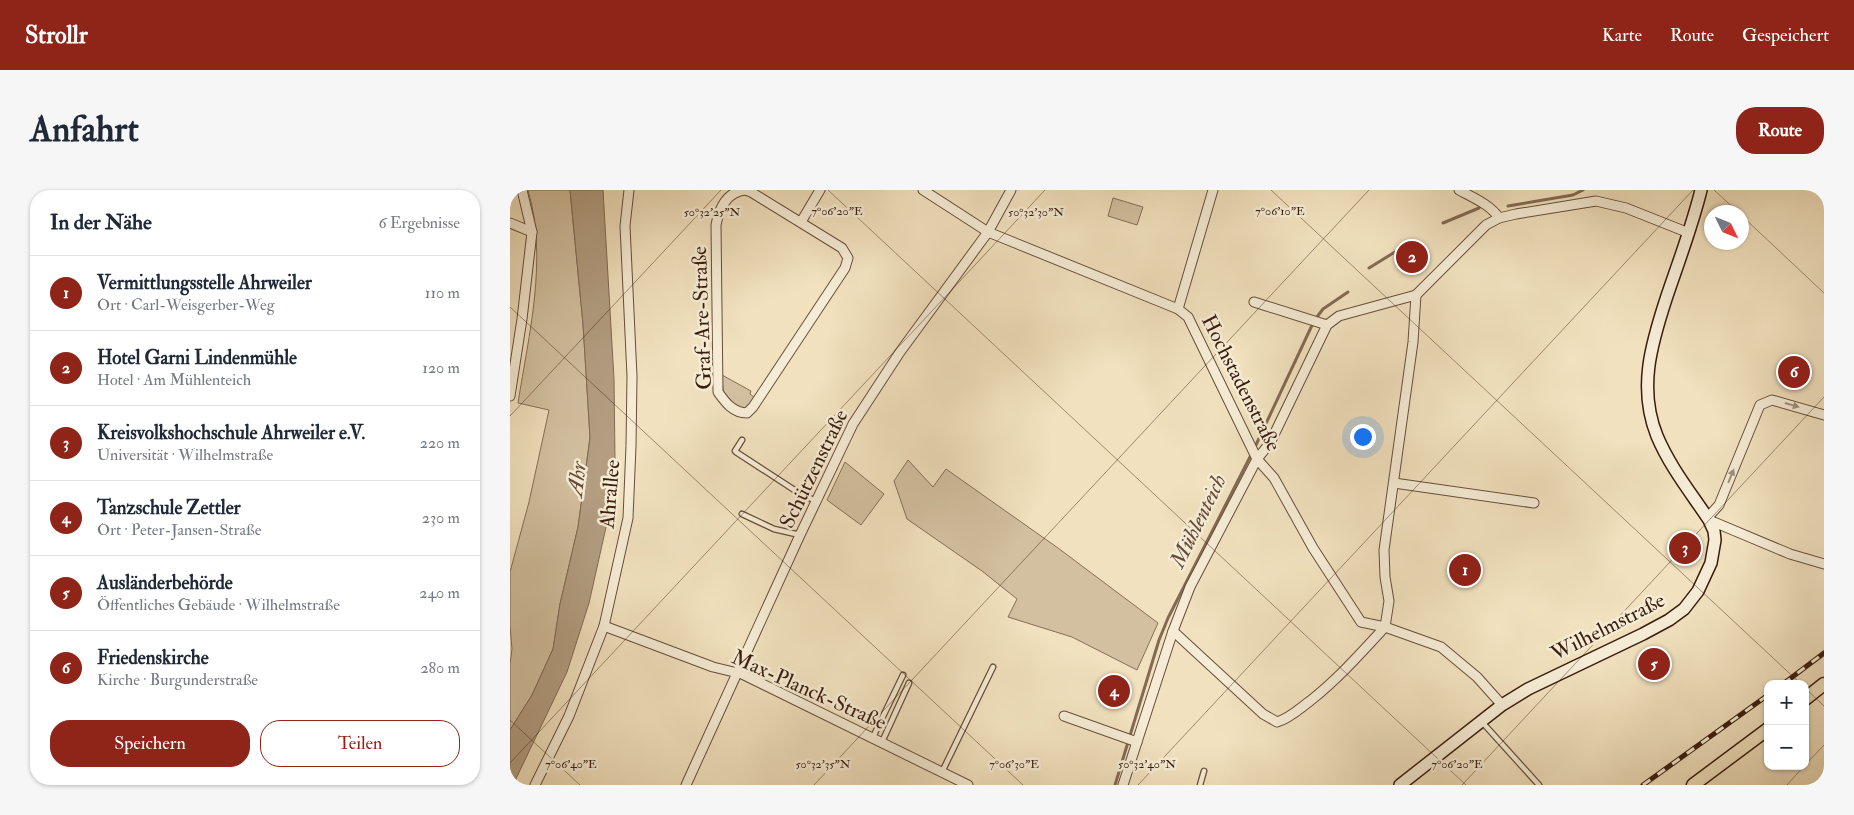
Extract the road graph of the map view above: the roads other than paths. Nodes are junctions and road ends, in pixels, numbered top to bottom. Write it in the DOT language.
graph roads {
  1 [pos="522,190"];
  2 [pos="629,190"];
  3 [pos="820,190"];
  4 [pos="923,190"];
  5 [pos="1010,190"];
  6 [pos="1213,190"];
  7 [pos="1459,190"];
  8 [pos="1701,190"];
  9 [pos="1499,218"];
  10 [pos="801,222"];
  11 [pos="510,223"];
  12 [pos="532,232"];
  13 [pos="988,232"];
  14 [pos="1688,233"];
  15 [pos="1416,295"];
  16 [pos="1254,302"];
  17 [pos="1178,310"];
  18 [pos="1319,322"];
  19 [pos="510,396"];
  20 [pos="1824,415"];
  21 [pos="742,440"];
  22 [pos="1254,453"];
  23 [pos="1394,483"];
  24 [pos="816,501"];
  25 [pos="1534,504"];
  26 [pos="742,514"];
  27 [pos="1709,519"];
  28 [pos="800,535"];
  29 [pos="1824,564"];
  30 [pos="604,626"];
  31 [pos="1386,627"];
  32 [pos="1173,632"];
  33 [pos="993,666"];
  34 [pos="737,672"];
  35 [pos="903,675"];
  36 [pos="909,683"];
  37 [pos="1824,684"];
  38 [pos="1809,696"];
  39 [pos="1502,705"];
  40 [pos="1064,716"];
  41 [pos="1482,722"];
  42 [pos="1764,731"];
  43 [pos="878,740"];
  44 [pos="1132,740"];
  45 [pos="1204,771"];
  46 [pos="942,772"];
  47 [pos="535,785"];
  48 [pos="686,785"];
  49 [pos="968,785"];
  50 [pos="1123,785"];
  51 [pos="1200,785"];
  52 [pos="1400,785"];
  53 [pos="1539,785"];
  54 [pos="1693,785"];
  1 -- 12 [label="street"];
  2 -- 30 [label="street, Ahrallee"];
  3 -- 10 [label="street"];
  4 -- 13 [label="street, Hochstadenstraße"];
  5 -- 13 [label="street, Schützenstraße"];
  6 -- 17 [label="street"];
  7 -- 9 [label="street"];
  8 -- 14 [label="main road, Wilhelmstraße"];
  9 -- 14 [label="street"];
  9 -- 15 [label="street"];
  10 -- 10 [label="street, Graf-Are-Straße"];
  11 -- 12 [label="street"];
  12 -- 19 [label="street"];
  13 -- 17 [label="street, Hochstadenstraße"];
  13 -- 24 [label="street, Schützenstraße"];
  14 -- 27 [label="main road, Wilhelmstraße"];
  15 -- 18 [label="street"];
  15 -- 23 [label="street"];
  16 -- 18 [label="street"];
  17 -- 22 [label="street, Hochstadenstraße"];
  18 -- 22 [label="street"];
  27 -- 20 [label="street, one-way"];
  21 -- 24 [label="lane"];
  22 -- 31 [label="street, Hochstadenstraße"];
  22 -- 32 [label="street"];
  23 -- 25 [label="street"];
  23 -- 31 [label="street"];
  24 -- 28 [label="street, Schützenstraße"];
  26 -- 28 [label="lane"];
  27 -- 29 [label="street"];
  27 -- 39 [label="main road, Wilhelmstraße"];
  28 -- 34 [label="street, Schützenstraße"];
  30 -- 34 [label="street, Max-Planck-Straße"];
  30 -- 47 [label="street, Ahrallee"];
  31 -- 32 [label="street"];
  31 -- 39 [label="street, Hochstadenstraße"];
  32 -- 44 [label="street"];
  33 -- 46 [label="lane"];
  34 -- 43 [label="street, Max-Planck-Straße"];
  34 -- 48 [label="street, Schützenstraße"];
  35 -- 43 [label="lane"];
  36 -- 43 [label="lane"];
  37 -- 38 [label="main road"];
  39 -- 41 [label="main road, Wilhelmstraße"];
  40 -- 44 [label="street"];
  41 -- 52 [label="main road, Wilhelmstraße"];
  41 -- 53 [label="lane"];
  42 -- 54 [label="main road"];
  43 -- 46 [label="street, Max-Planck-Straße"];
  44 -- 50 [label="street"];
  45 -- 51 [label="lane"];
  46 -- 49 [label="street, Max-Planck-Straße"];
}
